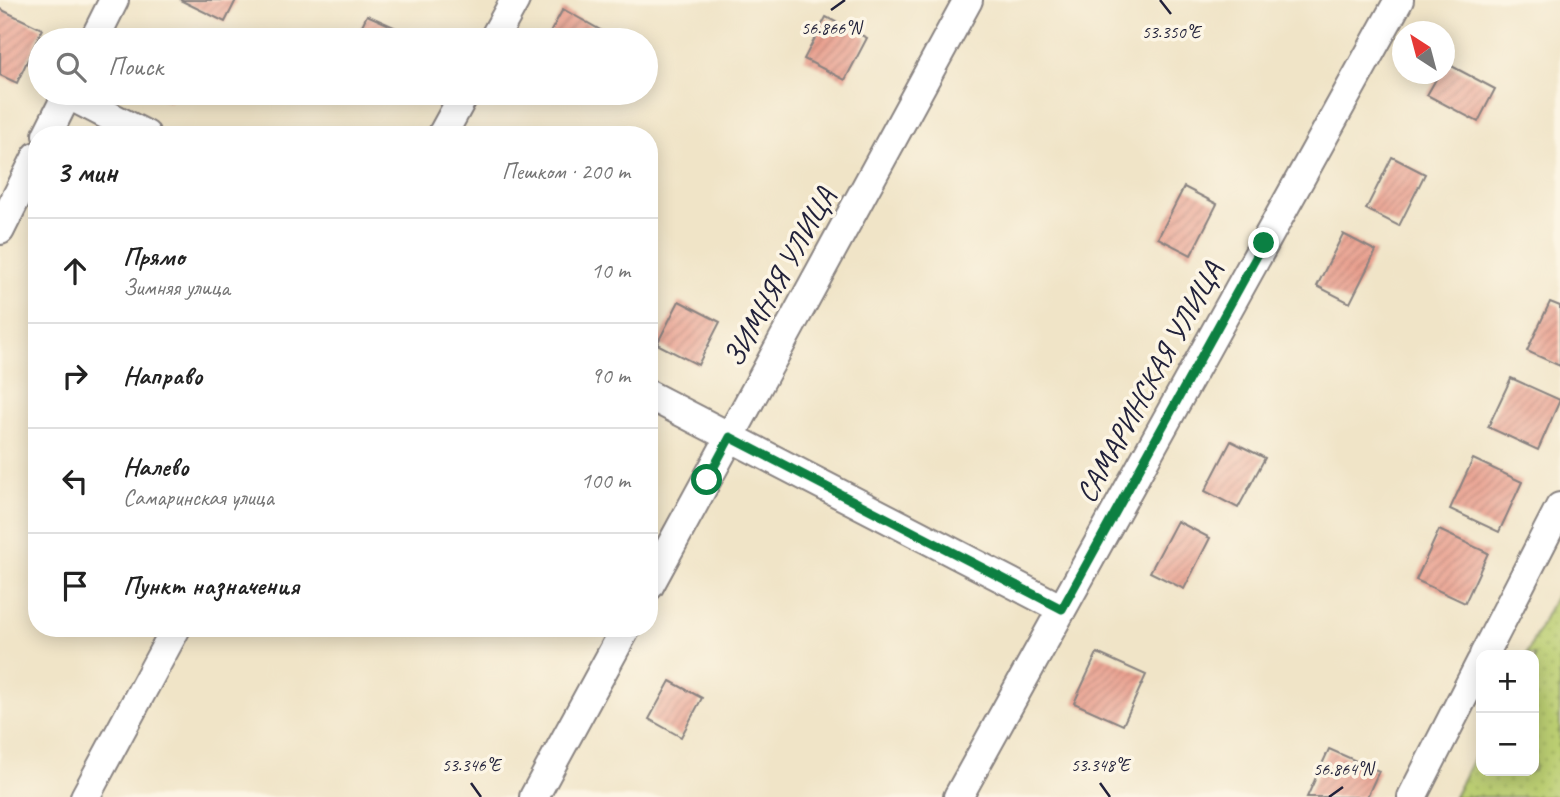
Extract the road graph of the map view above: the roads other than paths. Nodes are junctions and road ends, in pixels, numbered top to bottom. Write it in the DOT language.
graph roads {
  1 [pos="114,0"];
  2 [pos="515,0"];
  3 [pos="968,0"];
  4 [pos="1399,0"];
  5 [pos="100,28"];
  6 [pos="500,28"];
  7 [pos="62,105"];
  8 [pos="90,105"];
  9 [pos="458,105"];
  10 [pos="52,126"];
  11 [pos="129,126"];
  12 [pos="447,126"];
  13 [pos="28,174"];
  14 [pos="0,230"];
  15 [pos="658,400"];
  16 [pos="730,437"];
  17 [pos="1560,507"];
  18 [pos="658,569"];
  19 [pos="1062,609"];
  20 [pos="171,637"];
  21 [pos="621,637"];
  22 [pos="1488,650"];
  23 [pos="1476,672"];
  24 [pos="85,797"];
  25 [pos="534,797"];
  26 [pos="958,797"];
  27 [pos="1412,797"];
  1 -- 5 [label="street"];
  2 -- 6 [label="street"];
  3 -- 16 [label="street, ЗИМНЯЯ УЛИЦА"];
  4 -- 19 [label="street, САМАРИНСКАЯ УЛИЦА"];
  7 -- 10 [label="street"];
  8 -- 11 [label="street"];
  9 -- 12 [label="street"];
  13 -- 14 [label="street"];
  15 -- 16 [label="street"];
  16 -- 18 [label="street, ЗИМНЯЯ УЛИЦА"];
  16 -- 19 [label="street"];
  17 -- 22 [label="street"];
  19 -- 26 [label="street, САМАРИНСКАЯ УЛИЦА"];
  20 -- 24 [label="street"];
  21 -- 25 [label="street"];
  23 -- 27 [label="street"];
}
